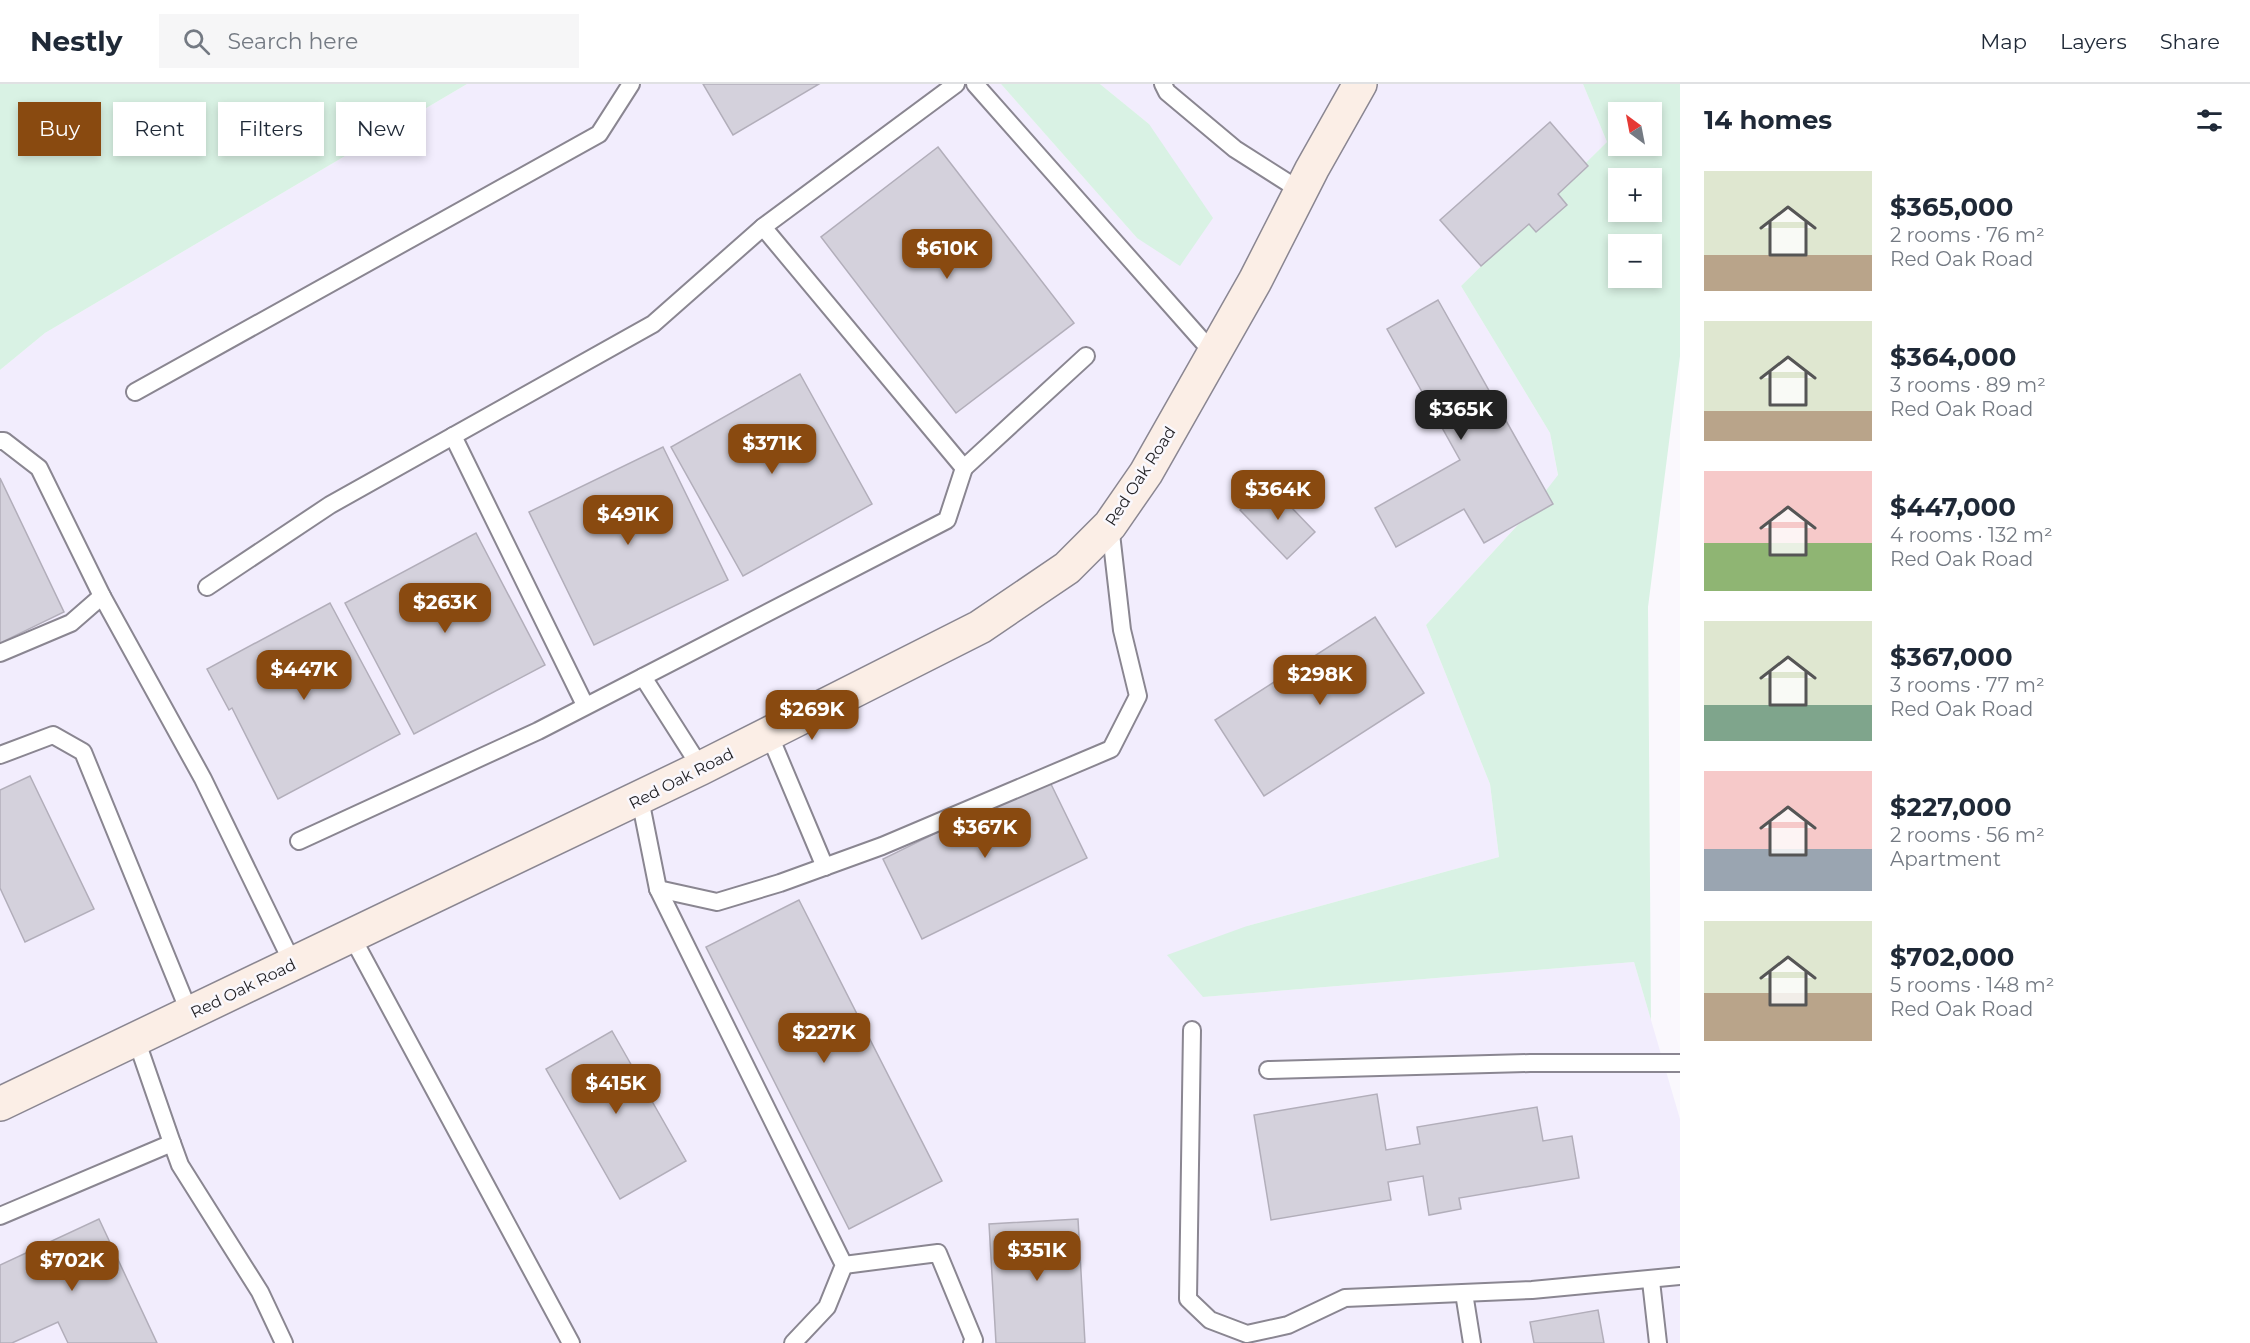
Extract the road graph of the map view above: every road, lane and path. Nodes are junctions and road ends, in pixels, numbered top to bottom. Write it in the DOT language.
graph roads {
  1 [pos="631,84"];
  2 [pos="956,84"];
  3 [pos="975,84"];
  4 [pos="1163,84"];
  5 [pos="1360,84"];
  6 [pos="1301,191"];
  7 [pos="763,227"];
  8 [pos="1214,354"];
  9 [pos="1086,356"];
  10 [pos="135,392"];
  11 [pos="453,436"];
  12 [pos="0,441"];
  13 [pos="964,468"];
  14 [pos="1110,525"];
  15 [pos="207,587"];
  16 [pos="102,596"];
  17 [pos="0,653"];
  18 [pos="643,677"];
  19 [pos="585,705"];
  20 [pos="769,734"];
  21 [pos="0,755"];
  22 [pos="701,768"];
  23 [pos="640,799"];
  24 [pos="299,841"];
  25 [pos="825,867"];
  26 [pos="658,889"];
  27 [pos="352,937"];
  28 [pos="293,964"];
  29 [pos="190,1014"];
  30 [pos="1192,1030"];
  31 [pos="136,1039"];
  32 [pos="1680,1063"];
  33 [pos="1268,1070"];
  34 [pos="0,1104"];
  35 [pos="172,1143"];
  36 [pos="0,1216"];
  37 [pos="844,1265"];
  38 [pos="1680,1276"];
  39 [pos="1651,1281"];
  40 [pos="1464,1293"];
  41 [pos="284,1343"];
  42 [pos="571,1343"];
  43 [pos="793,1343"];
  44 [pos="972,1343"];
  45 [pos="1472,1343"];
  46 [pos="1658,1343"];
  1 -- 10 [label="lane"];
  2 -- 7 [label="lane"];
  3 -- 8 [label="lane"];
  4 -- 6 [label="lane"];
  5 -- 6 [label="street, Red Oak Road"];
  6 -- 8 [label="street, Red Oak Road"];
  7 -- 11 [label="lane"];
  7 -- 13 [label="lane"];
  8 -- 14 [label="street, Red Oak Road"];
  9 -- 13 [label="lane"];
  11 -- 15 [label="lane"];
  11 -- 19 [label="lane"];
  12 -- 16 [label="lane"];
  13 -- 18 [label="lane"];
  14 -- 20 [label="street, Red Oak Road"];
  14 -- 25 [label="lane"];
  16 -- 17 [label="lane"];
  16 -- 28 [label="lane"];
  18 -- 19 [label="lane"];
  18 -- 22 [label="lane"];
  19 -- 24 [label="lane"];
  20 -- 22 [label="street, Red Oak Road"];
  20 -- 25 [label="lane"];
  21 -- 29 [label="lane"];
  22 -- 23 [label="street, Red Oak Road"];
  23 -- 26 [label="lane"];
  23 -- 27 [label="street, Red Oak Road"];
  25 -- 26 [label="lane"];
  26 -- 37 [label="lane"];
  27 -- 28 [label="street, Red Oak Road"];
  27 -- 42 [label="lane"];
  28 -- 29 [label="street, Red Oak Road"];
  29 -- 31 [label="street, Red Oak Road"];
  30 -- 40 [label="lane"];
  31 -- 34 [label="street, Red Oak Road"];
  31 -- 35 [label="lane"];
  32 -- 33 [label="lane"];
  35 -- 36 [label="lane"];
  35 -- 41 [label="lane"];
  37 -- 43 [label="lane"];
  37 -- 44 [label="lane"];
  38 -- 39 [label="lane"];
  39 -- 40 [label="lane"];
  39 -- 46 [label="lane"];
  40 -- 45 [label="lane"];
}
